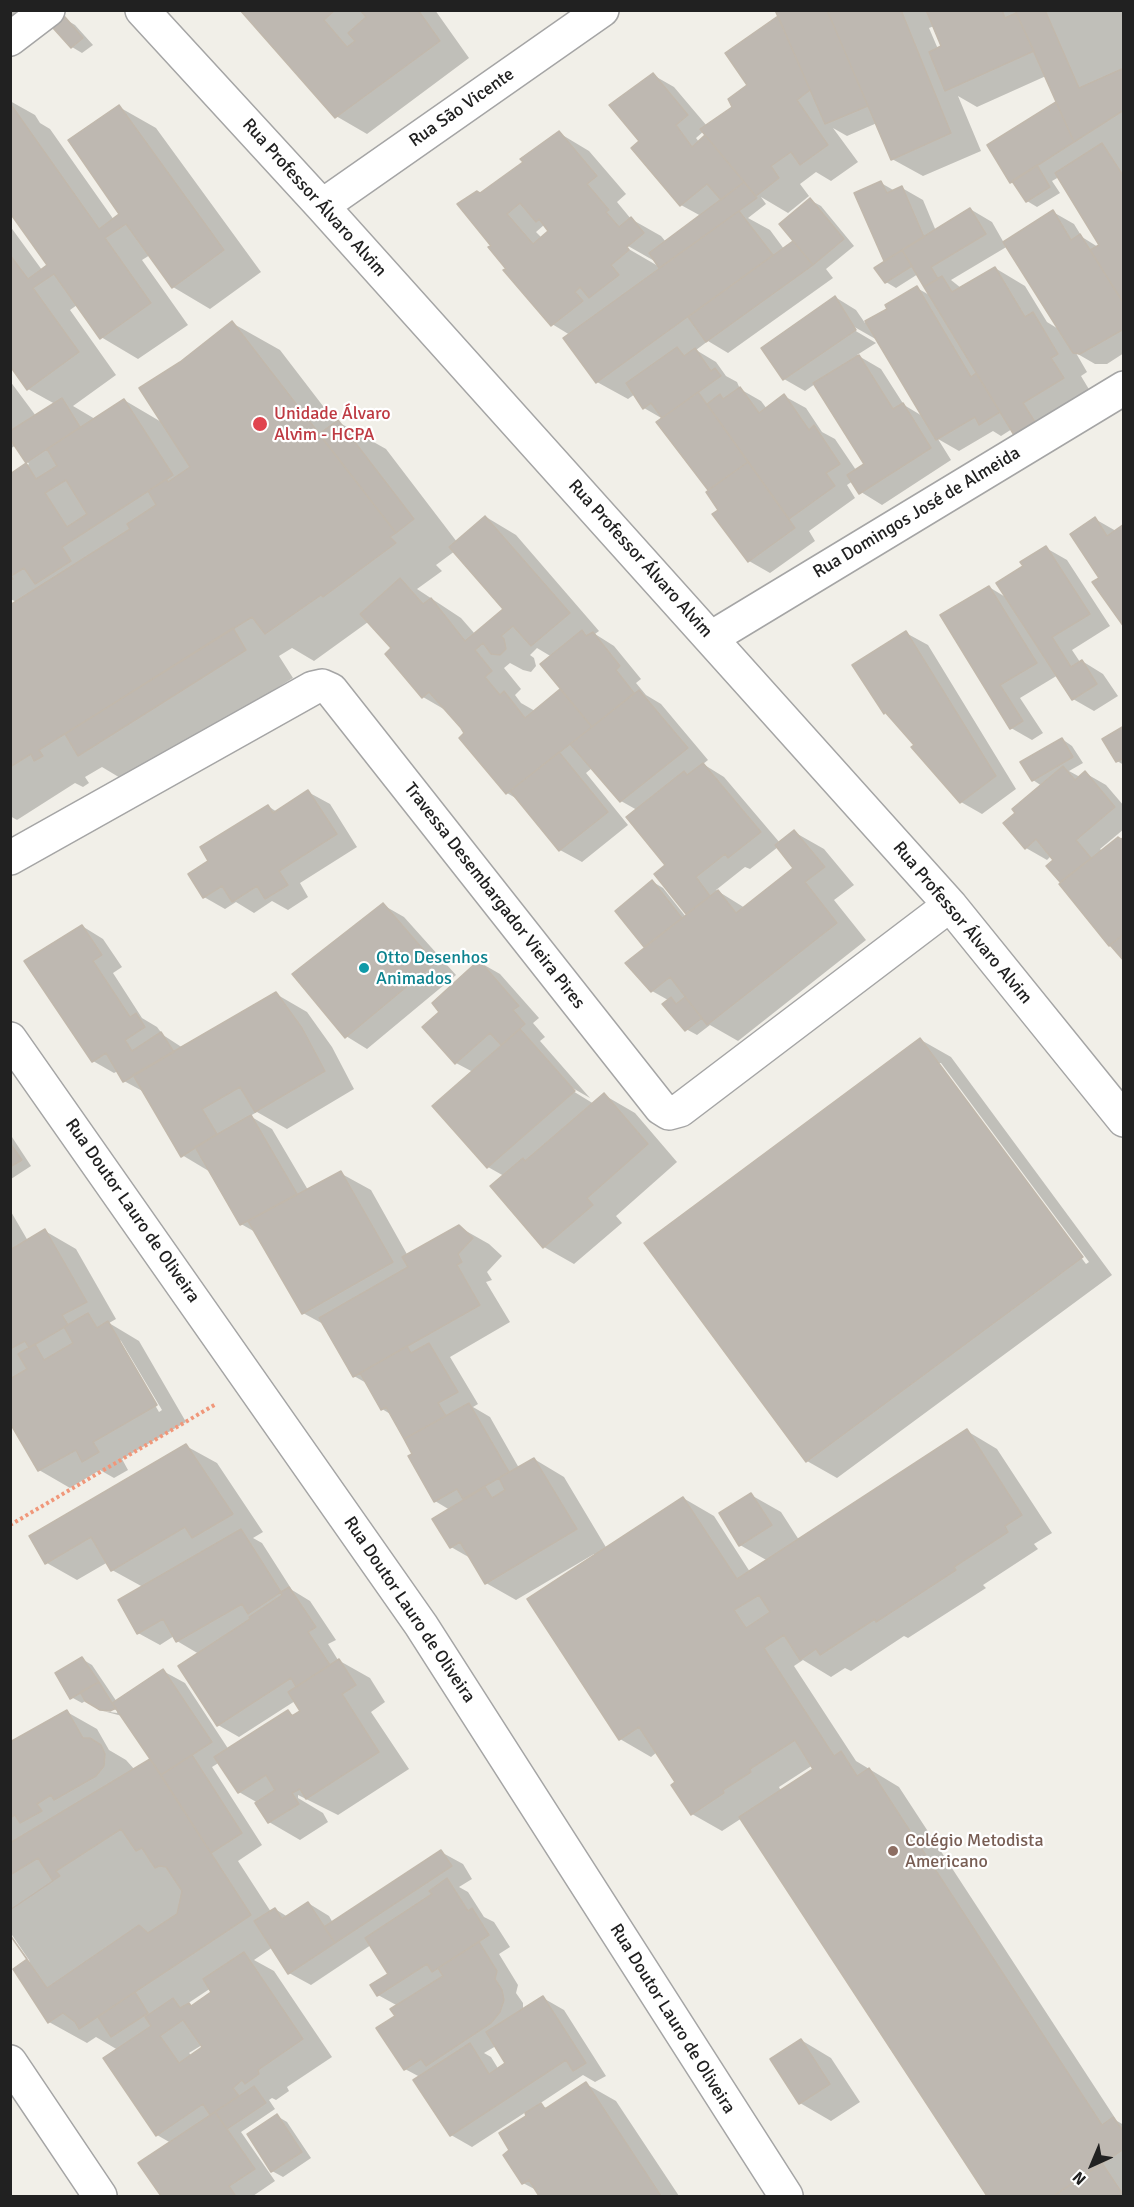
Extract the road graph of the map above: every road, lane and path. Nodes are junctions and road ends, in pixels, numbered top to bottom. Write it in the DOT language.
graph roads {
  1 [pos="48,10"];
  2 [pos="142,10"];
  3 [pos="602,10"];
  4 [pos="10,39"];
  5 [pos="322,206"];
  6 [pos="1124,388"];
  7 [pos="711,638"];
  8 [pos="10,858"];
  9 [pos="950,905"];
  10 [pos="10,1039"];
  11 [pos="1124,1120"];
  12 [pos="253,1382"];
  13 [pos="10,1525"];
  14 [pos="10,2062"];
  15 [pos="100,2196"];
  16 [pos="786,2196"];
  1 -- 4 [label="street"];
  2 -- 5 [label="street, Rua Professor Álvaro Alvim"];
  3 -- 5 [label="street, Rua São Vicente"];
  5 -- 7 [label="street, Rua Professor Álvaro Alvim"];
  6 -- 7 [label="street, Rua Domingos José de Almeida"];
  7 -- 9 [label="street, Rua Professor Álvaro Alvim"];
  8 -- 9 [label="street, Travessa Desembargador Vieira Pires"];
  9 -- 11 [label="street, Rua Professor Álvaro Alvim"];
  10 -- 12 [label="street, Rua Doutor Lauro de Oliveira"];
  12 -- 13 [label="path"];
  12 -- 16 [label="street, Rua Doutor Lauro de Oliveira"];
  14 -- 15 [label="street"];
}
